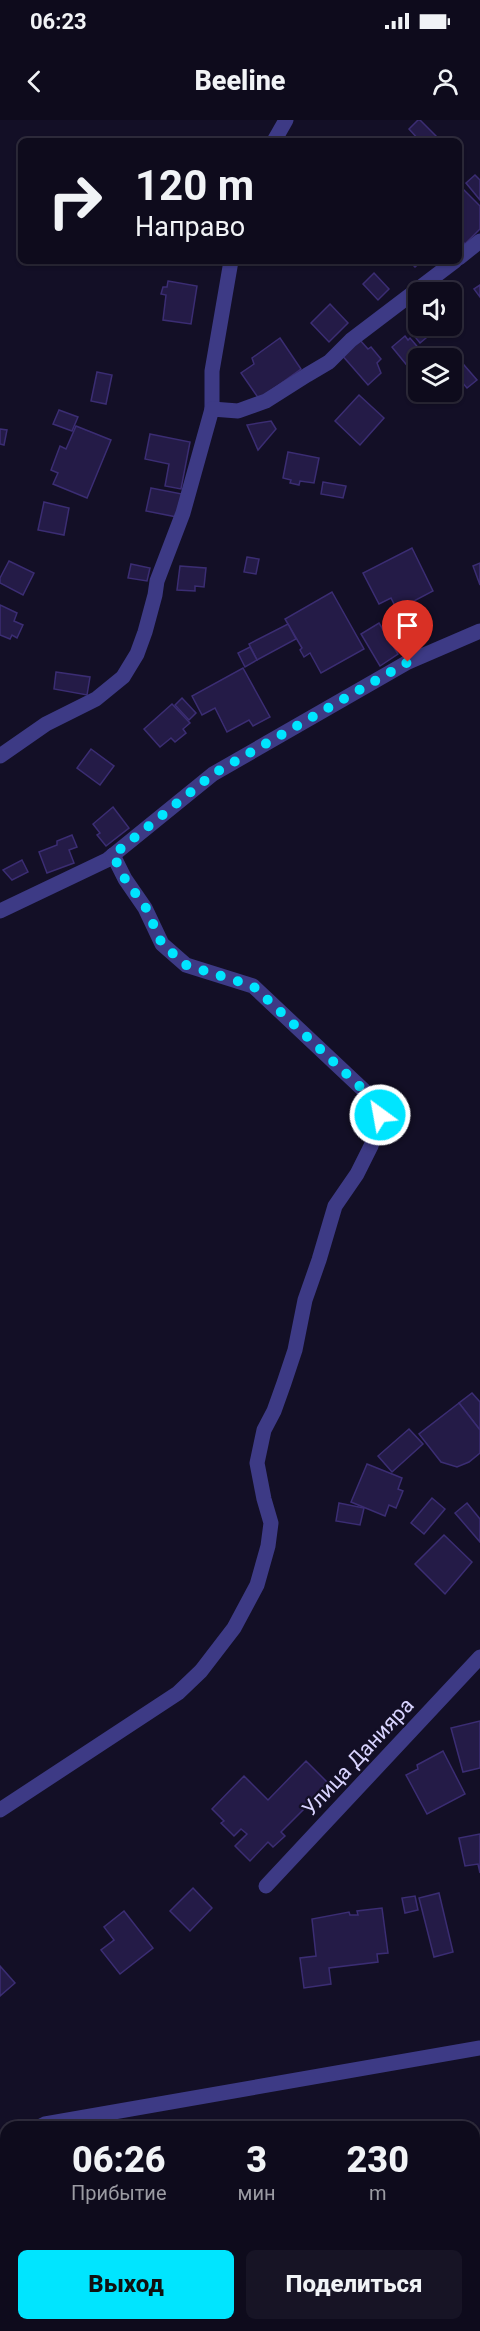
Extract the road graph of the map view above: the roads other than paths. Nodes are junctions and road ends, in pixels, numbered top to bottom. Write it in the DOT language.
graph roads {
  1 [pos="286,120"];
  2 [pos="276,138"];
  3 [pos="480,241"];
  4 [pos="462,256"];
  5 [pos="230,264"];
  6 [pos="450,264"];
  7 [pos="212,409"];
  8 [pos="480,631"];
  9 [pos="0,756"];
  10 [pos="113,855"];
  11 [pos="0,911"];
  12 [pos="480,1657"];
  13 [pos="0,1810"];
  14 [pos="266,1886"];
  15 [pos="480,2048"];
  16 [pos="62,2121"];
  1 -- 2 [label="street"];
  3 -- 4 [label="street"];
  5 -- 7 [label="street"];
  6 -- 7 [label="street"];
  7 -- 9 [label="street"];
  8 -- 10 [label="street"];
  10 -- 11 [label="street"];
  10 -- 13 [label="street"];
  12 -- 14 [label="street, Улица Данияра"];
  15 -- 16 [label="street"];
}
